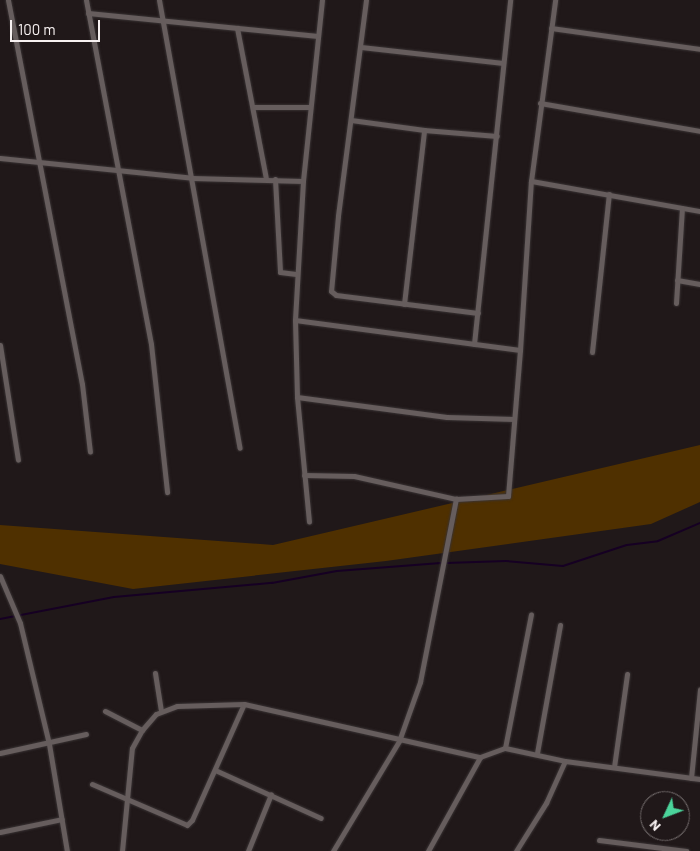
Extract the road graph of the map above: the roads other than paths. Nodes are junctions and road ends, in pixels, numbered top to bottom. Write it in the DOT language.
graph roads {
  1 [pos="8,0"];
  2 [pos="86,0"];
  3 [pos="159,0"];
  4 [pos="322,0"];
  5 [pos="366,0"];
  6 [pos="510,0"];
  7 [pos="556,0"];
  8 [pos="88,13"];
  9 [pos="160,21"];
  10 [pos="237,28"];
  11 [pos="551,28"];
  12 [pos="318,36"];
  13 [pos="361,47"];
  14 [pos="700,50"];
  15 [pos="503,63"];
  16 [pos="540,103"];
  17 [pos="310,107"];
  18 [pos="254,108"];
  19 [pos="351,120"];
  20 [pos="424,130"];
  21 [pos="700,130"];
  22 [pos="497,136"];
  23 [pos="0,158"];
  24 [pos="40,164"];
  25 [pos="117,170"];
  26 [pos="192,178"];
  27 [pos="266,179"];
  28 [pos="275,179"];
  29 [pos="303,181"];
  30 [pos="531,181"];
  31 [pos="609,194"];
  32 [pos="682,208"];
  33 [pos="700,211"];
  34 [pos="296,274"];
  35 [pos="677,280"];
  36 [pos="700,284"];
  37 [pos="676,303"];
  38 [pos="404,304"];
  39 [pos="478,313"];
  40 [pos="295,320"];
  41 [pos="474,344"];
  42 [pos="0,345"];
  43 [pos="520,350"];
  44 [pos="592,352"];
  45 [pos="297,397"];
  46 [pos="514,419"];
  47 [pos="240,448"];
  48 [pos="90,452"];
  49 [pos="18,460"];
  50 [pos="304,475"];
  51 [pos="167,492"];
  52 [pos="456,499"];
  53 [pos="309,521"];
  54 [pos="0,576"];
  55 [pos="531,614"];
  56 [pos="560,625"];
  57 [pos="155,673"];
  58 [pos="627,674"];
  59 [pos="700,689"];
  60 [pos="244,704"];
  61 [pos="105,710"];
  62 [pos="161,710"];
  63 [pos="142,730"];
  64 [pos="86,734"];
  65 [pos="399,741"];
  66 [pos="49,744"];
  67 [pos="505,748"];
  68 [pos="0,753"];
  69 [pos="537,754"];
  70 [pos="480,757"];
  71 [pos="565,761"];
  72 [pos="614,767"];
  73 [pos="216,770"];
  74 [pos="691,778"];
  75 [pos="700,779"];
  76 [pos="92,784"];
  77 [pos="271,794"];
  78 [pos="126,801"];
  79 [pos="321,818"];
  80 [pos="62,819"];
  81 [pos="0,832"];
  82 [pos="599,840"];
  83 [pos="637,845"];
  84 [pos="67,851"];
  85 [pos="122,851"];
  86 [pos="248,851"];
  87 [pos="333,851"];
  88 [pos="428,851"];
  89 [pos="516,851"];
  90 [pos="636,851"];
  91 [pos="686,851"];
  1 -- 24 [label="street"];
  2 -- 8 [label="street"];
  3 -- 9 [label="street"];
  4 -- 12 [label="street"];
  5 -- 13 [label="street"];
  6 -- 15 [label="street"];
  7 -- 11 [label="street"];
  8 -- 9 [label="street"];
  8 -- 25 [label="street"];
  9 -- 10 [label="street"];
  9 -- 26 [label="street"];
  10 -- 12 [label="street"];
  10 -- 18 [label="street"];
  11 -- 14 [label="street"];
  11 -- 16 [label="street"];
  12 -- 17 [label="street"];
  13 -- 15 [label="street"];
  13 -- 19 [label="street"];
  15 -- 22 [label="street"];
  16 -- 21 [label="street"];
  16 -- 30 [label="street"];
  17 -- 18 [label="street"];
  17 -- 29 [label="street"];
  18 -- 27 [label="street"];
  19 -- 20 [label="street"];
  19 -- 38 [label="street"];
  20 -- 22 [label="street"];
  20 -- 38 [label="street"];
  22 -- 39 [label="street"];
  23 -- 24 [label="street"];
  24 -- 25 [label="street"];
  24 -- 48 [label="street"];
  25 -- 26 [label="street"];
  25 -- 51 [label="street"];
  26 -- 27 [label="street"];
  26 -- 47 [label="street"];
  27 -- 28 [label="street"];
  28 -- 29 [label="street"];
  28 -- 34 [label="street"];
  29 -- 34 [label="street"];
  30 -- 31 [label="street"];
  30 -- 43 [label="street"];
  31 -- 32 [label="street"];
  31 -- 44 [label="street"];
  32 -- 33 [label="street"];
  32 -- 35 [label="street"];
  34 -- 40 [label="street"];
  35 -- 36 [label="street"];
  35 -- 37 [label="street"];
  38 -- 39 [label="street"];
  39 -- 41 [label="street"];
  40 -- 41 [label="street"];
  40 -- 45 [label="street"];
  41 -- 43 [label="street"];
  42 -- 49 [label="street"];
  43 -- 46 [label="street"];
  45 -- 46 [label="street"];
  45 -- 50 [label="street"];
  46 -- 52 [label="street"];
  50 -- 52 [label="street"];
  50 -- 53 [label="street"];
  52 -- 65 [label="street"];
  54 -- 66 [label="street"];
  55 -- 67 [label="street"];
  56 -- 69 [label="street"];
  57 -- 62 [label="street"];
  58 -- 72 [label="street"];
  59 -- 74 [label="street"];
  60 -- 62 [label="street"];
  60 -- 65 [label="street"];
  60 -- 73 [label="street"];
  61 -- 63 [label="street"];
  62 -- 63 [label="street"];
  63 -- 78 [label="street"];
  64 -- 66 [label="street"];
  65 -- 70 [label="street"];
  65 -- 87 [label="street"];
  66 -- 68 [label="street"];
  66 -- 80 [label="street"];
  67 -- 69 [label="street"];
  67 -- 70 [label="street"];
  69 -- 71 [label="street"];
  70 -- 88 [label="street"];
  71 -- 72 [label="street"];
  71 -- 89 [label="street"];
  72 -- 74 [label="street"];
  73 -- 77 [label="street"];
  73 -- 78 [label="street"];
  74 -- 75 [label="street"];
  76 -- 78 [label="street"];
  77 -- 79 [label="street"];
  77 -- 86 [label="street"];
  78 -- 85 [label="street"];
  80 -- 81 [label="street"];
  80 -- 84 [label="street"];
  82 -- 83 [label="street"];
  83 -- 90 [label="street"];
  83 -- 91 [label="street"];
}
